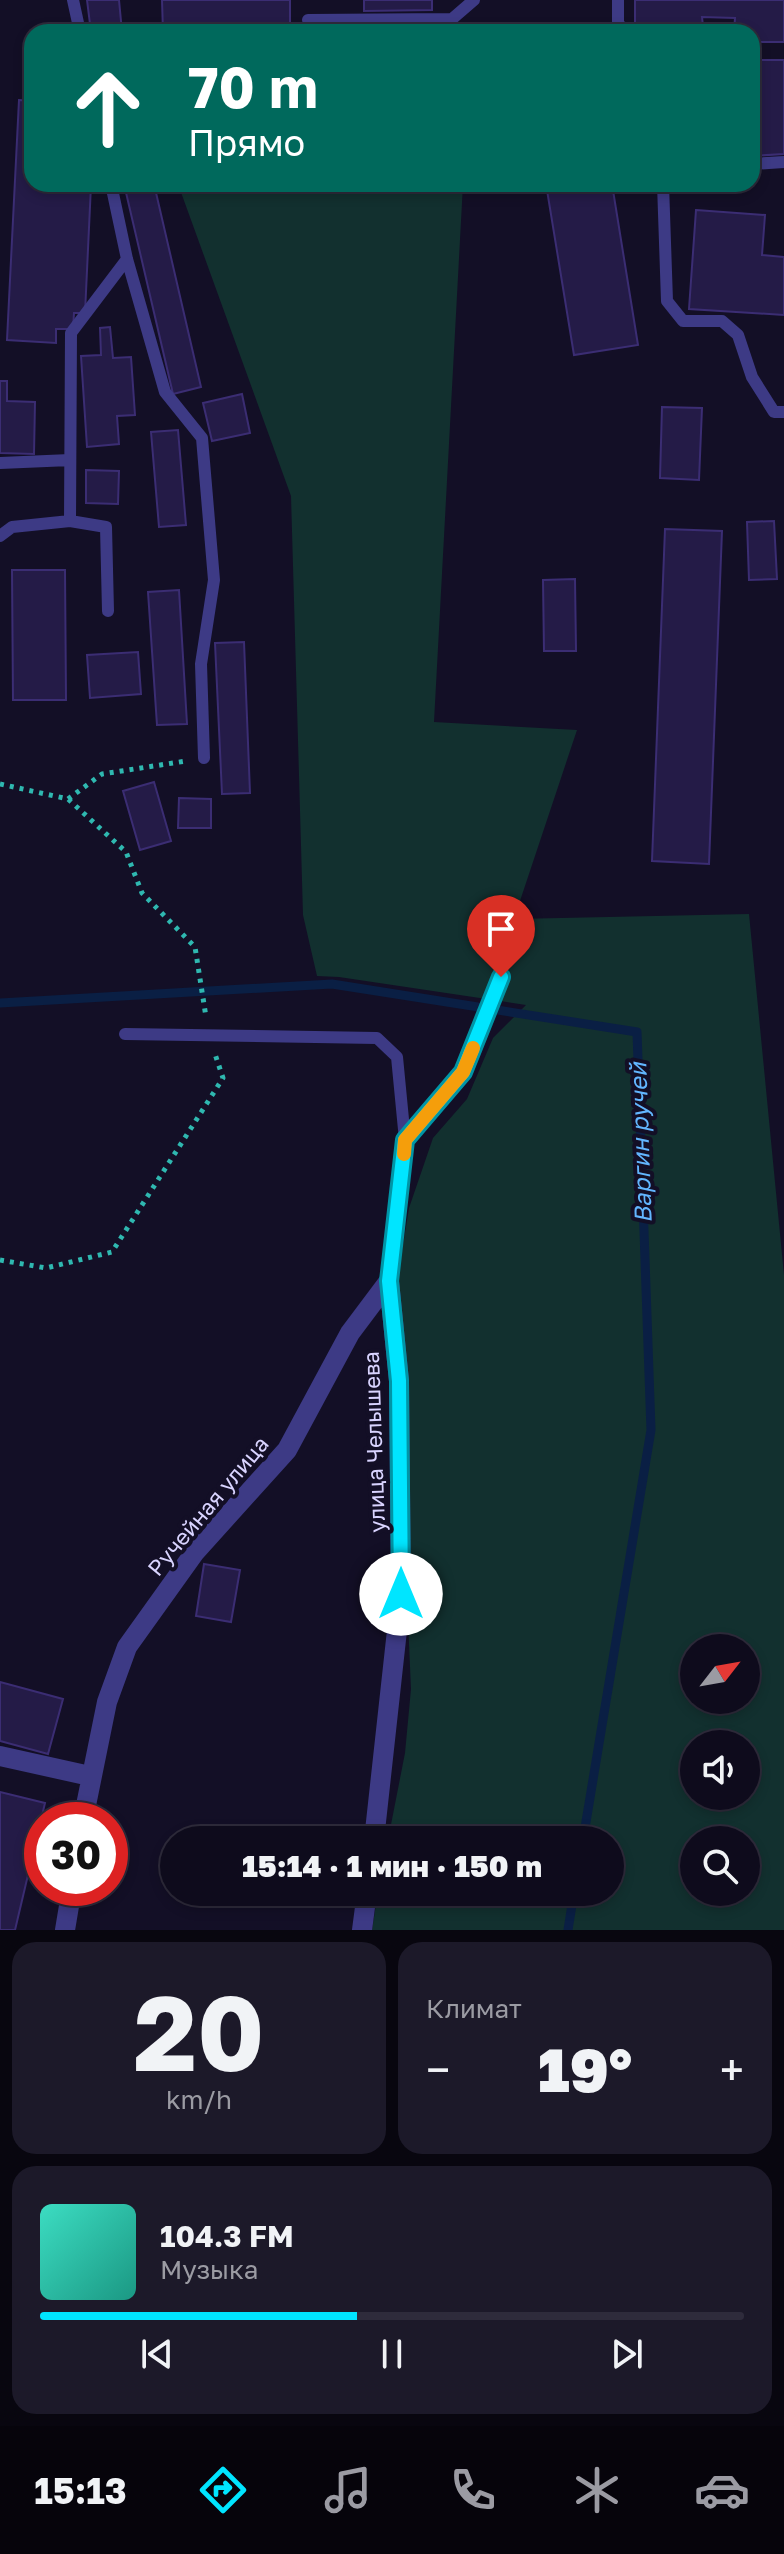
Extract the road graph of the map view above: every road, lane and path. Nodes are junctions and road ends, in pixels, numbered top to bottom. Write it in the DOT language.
graph roads {
  1 [pos="73,0"];
  2 [pos="474,0"];
  3 [pos="618,0"];
  4 [pos="308,20"];
  5 [pos="78,24"];
  6 [pos="619,24"];
  7 [pos="784,162"];
  8 [pos="760,164"];
  9 [pos="113,192"];
  10 [pos="663,192"];
  11 [pos="127,259"];
  12 [pos="784,412"];
  13 [pos="70,460"];
  14 [pos="0,463"];
  15 [pos="70,521"];
  16 [pos="0,536"];
  17 [pos="108,611"];
  18 [pos="204,758"];
  19 [pos="0,784"];
  20 [pos="68,799"];
  21 [pos="501,977"];
  22 [pos="125,1034"];
  23 [pos="209,1035"];
  24 [pos="405,1140"];
  25 [pos="0,1260"];
  26 [pos="389,1281"];
  27 [pos="0,1756"];
  28 [pos="90,1776"];
  29 [pos="86,1802"];
  30 [pos="376,1826"];
  31 [pos="69,1906"];
  32 [pos="365,1906"];
  33 [pos="65,1930"];
  34 [pos="362,1930"];
  1 -- 5 [label="lane"];
  2 -- 4 [label="lane"];
  3 -- 6 [label="lane"];
  7 -- 8 [label="lane"];
  9 -- 11 [label="lane"];
  10 -- 12 [label="lane"];
  11 -- 13 [label="lane"];
  11 -- 18 [label="lane"];
  13 -- 14 [label="lane"];
  13 -- 15 [label="lane"];
  15 -- 16 [label="lane"];
  15 -- 17 [label="lane"];
  18 -- 20 [label="path"];
  19 -- 20 [label="path"];
  20 -- 23 [label="path"];
  21 -- 24 [label="lane"];
  22 -- 23 [label="lane"];
  23 -- 24 [label="lane"];
  23 -- 25 [label="path"];
  24 -- 26 [label="lane"];
  26 -- 28 [label="street, Ручейная улица"];
  26 -- 30 [label="street, улица Челышева"];
  27 -- 28 [label="street"];
  28 -- 29 [label="street, Ручейная улица"];
  31 -- 33 [label="street"];
  32 -- 34 [label="street"];
}
